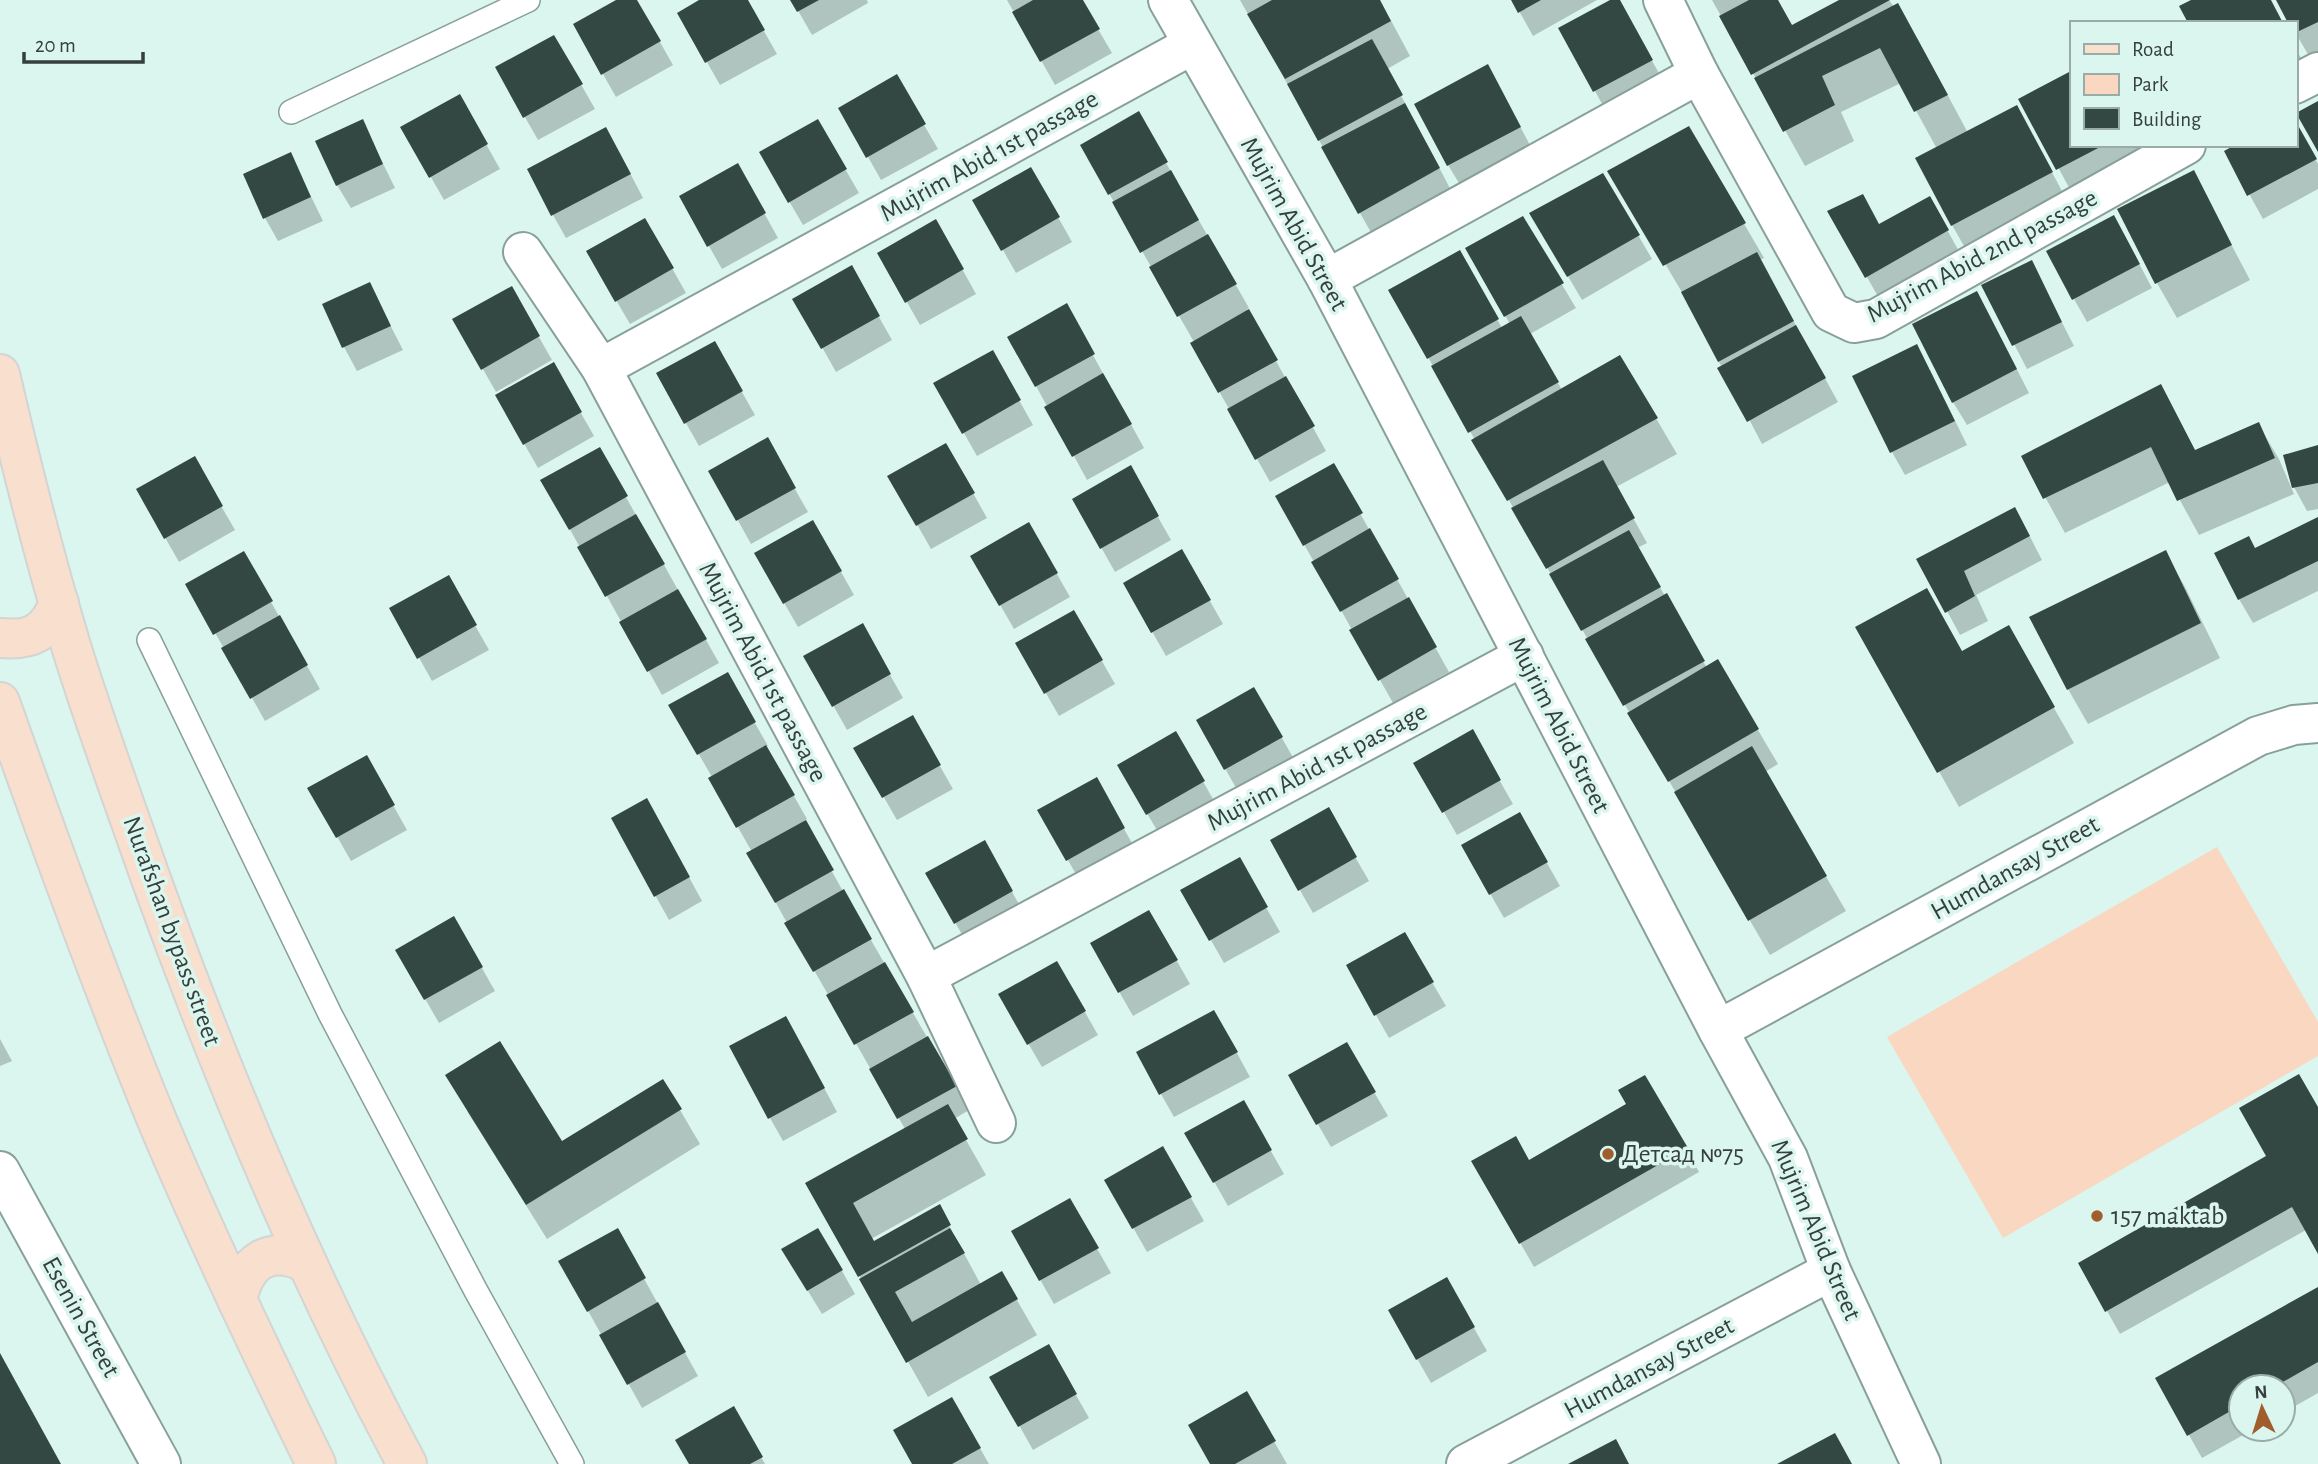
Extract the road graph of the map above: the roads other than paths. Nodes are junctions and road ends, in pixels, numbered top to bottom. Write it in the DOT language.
graph roads {
  1 [pos="528,0"];
  2 [pos="1168,0"];
  3 [pos="1663,0"];
  4 [pos="1192,44"];
  5 [pos="2318,72"];
  6 [pos="1699,74"];
  7 [pos="2297,84"];
  8 [pos="291,111"];
  9 [pos="2182,147"];
  10 [pos="523,252"];
  11 [pos="1327,279"];
  12 [pos="601,368"];
  13 [pos="0,374"];
  14 [pos="59,603"];
  15 [pos="0,638"];
  16 [pos="149,640"];
  17 [pos="1524,656"];
  18 [pos="0,702"];
  19 [pos="2318,723"];
  20 [pos="926,976"];
  21 [pos="1718,1030"];
  22 [pos="996,1123"];
  23 [pos="2,1180"];
  24 [pos="307,1263"];
  25 [pos="1831,1271"];
  26 [pos="237,1300"];
  27 [pos="161,1464"];
  28 [pos="316,1464"];
  29 [pos="407,1464"];
  30 [pos="572,1464"];
  31 [pos="1466,1464"];
  32 [pos="1921,1464"];
  1 -- 8 [label="lane"];
  2 -- 4 [label="street, Mujrim Abid Street"];
  3 -- 6 [label="street, Mujrim Abid 2nd passage"];
  4 -- 11 [label="street, Mujrim Abid Street"];
  4 -- 12 [label="street, Mujrim Abid 1st passage"];
  5 -- 7 [label="street"];
  6 -- 9 [label="street, Mujrim Abid 2nd passage"];
  6 -- 11 [label="street"];
  10 -- 12 [label="street, Mujrim Abid 1st passage"];
  11 -- 17 [label="street, Mujrim Abid Street"];
  12 -- 20 [label="street, Mujrim Abid 1st passage"];
  13 -- 14 [label="main road, Nurafshan bypass street"];
  14 -- 15 [label="main road"];
  14 -- 24 [label="main road, Nurafshan bypass street"];
  16 -- 30 [label="lane"];
  17 -- 20 [label="street, Mujrim Abid 1st passage"];
  17 -- 21 [label="street, Mujrim Abid Street"];
  18 -- 26 [label="main road"];
  19 -- 21 [label="street, Humdansay Street"];
  20 -- 22 [label="street, Mujrim Abid 1st passage"];
  21 -- 25 [label="street, Mujrim Abid Street"];
  23 -- 27 [label="street, Esenin Street"];
  24 -- 26 [label="main road"];
  24 -- 29 [label="main road, Nurafshan bypass street"];
  25 -- 31 [label="street, Humdansay Street"];
  25 -- 32 [label="street, Mujrim Abid Street"];
  26 -- 28 [label="main road"];
}
